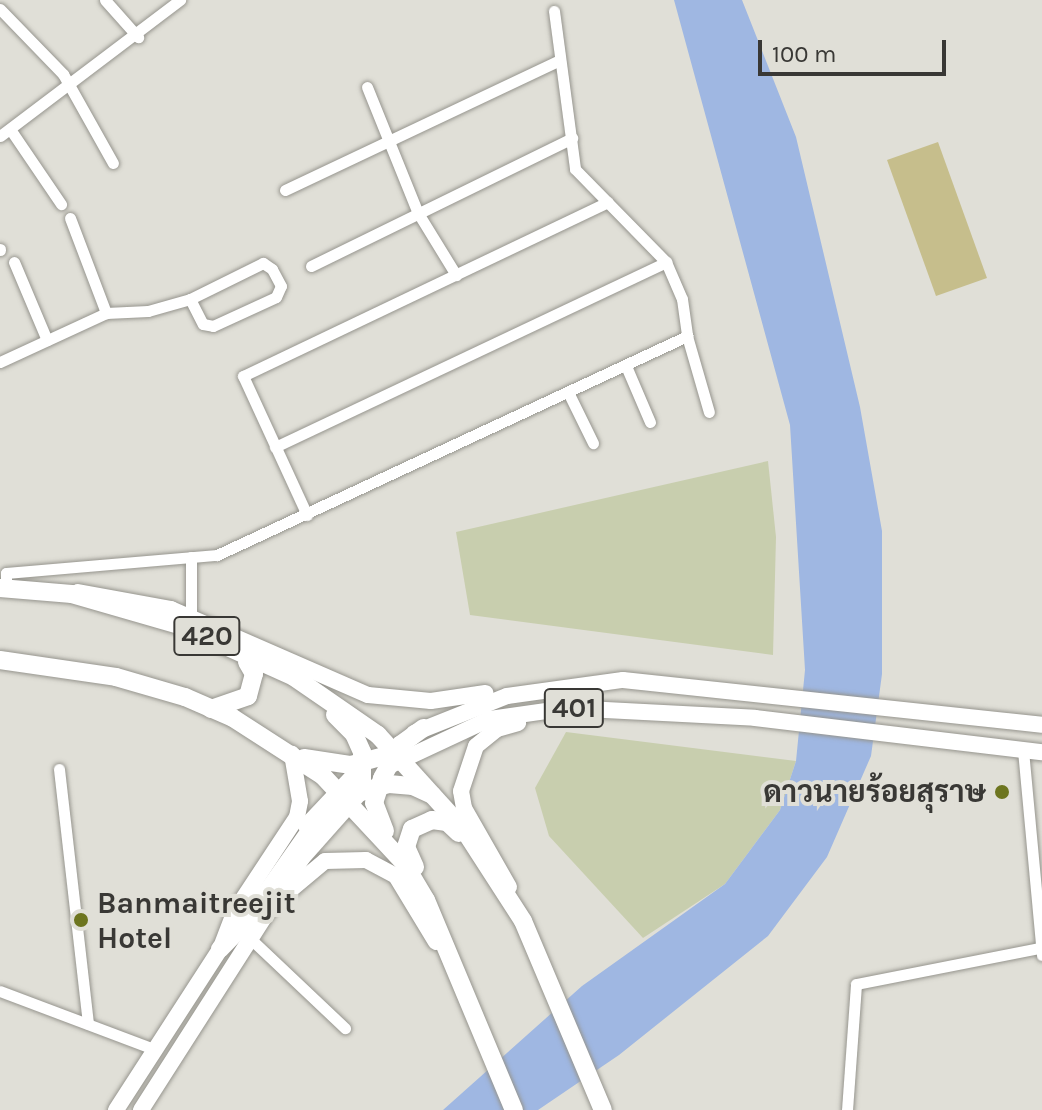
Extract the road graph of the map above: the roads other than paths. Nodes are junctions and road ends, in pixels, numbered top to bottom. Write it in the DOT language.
graph roads {
  1 [pos="105,0"];
  2 [pos="180,0"];
  3 [pos="0,9"];
  4 [pos="554,11"];
  5 [pos="138,37"];
  6 [pos="560,60"];
  7 [pos="70,87"];
  8 [pos="367,87"];
  9 [pos="5,132"];
  10 [pos="572,138"];
  11 [pos="386,140"];
  12 [pos="113,163"];
  13 [pos="285,190"];
  14 [pos="608,202"];
  15 [pos="61,204"];
  16 [pos="418,213"];
  17 [pos="70,218"];
  18 [pos="14,262"];
  19 [pos="666,262"];
  20 [pos="311,266"];
  21 [pos="456,275"];
  22 [pos="190,299"];
  23 [pos="106,313"];
  24 [pos="687,336"];
  25 [pos="47,340"];
  26 [pos="0,362"];
  27 [pos="626,366"];
  28 [pos="568,392"];
  29 [pos="709,412"];
  30 [pos="650,422"];
  31 [pos="593,443"];
  32 [pos="275,447"];
  33 [pos="307,515"];
  34 [pos="191,557"];
  35 [pos="3,588"];
  36 [pos="56,593"];
  37 [pos="191,617"];
  38 [pos="0,660"];
  39 [pos="247,662"];
  40 [pos="623,680"];
  41 [pos="211,709"];
  42 [pos="702,714"];
  43 [pos="1042,725"];
  44 [pos="423,728"];
  45 [pos="1023,750"];
  46 [pos="1042,752"];
  47 [pos="292,754"];
  48 [pos="363,764"];
  49 [pos="59,769"];
  50 [pos="372,777"];
  51 [pos="441,800"];
  52 [pos="416,870"];
  53 [pos="495,878"];
  54 [pos="523,921"];
  55 [pos="255,943"];
  56 [pos="220,949"];
  57 [pos="1041,952"];
  58 [pos="236,962"];
  59 [pos="455,970"];
  60 [pos="0,991"];
  61 [pos="88,1023"];
  62 [pos="345,1028"];
  63 [pos="156,1050"];
  64 [pos="116,1110"];
  65 [pos="141,1110"];
  66 [pos="514,1110"];
  67 [pos="603,1110"];
  68 [pos="847,1110"];
  1 -- 5 [label="street"];
  2 -- 5 [label="street"];
  3 -- 7 [label="street"];
  4 -- 6 [label="street"];
  5 -- 7 [label="street"];
  6 -- 10 [label="street"];
  6 -- 11 [label="street"];
  7 -- 9 [label="street"];
  7 -- 12 [label="street"];
  8 -- 11 [label="street"];
  9 -- 15 [label="street"];
  10 -- 14 [label="street"];
  10 -- 16 [label="street"];
  11 -- 13 [label="street"];
  11 -- 16 [label="street"];
  14 -- 19 [label="street"];
  14 -- 21 [label="street"];
  16 -- 20 [label="street"];
  16 -- 21 [label="street"];
  17 -- 23 [label="street"];
  18 -- 25 [label="street"];
  19 -- 24 [label="street"];
  19 -- 32 [label="street"];
  21 -- 32 [label="street"];
  22 -- 22 [label="street"];
  22 -- 23 [label="street"];
  23 -- 25 [label="street"];
  24 -- 27 [label="street"];
  24 -- 29 [label="street"];
  25 -- 26 [label="street"];
  27 -- 28 [label="street"];
  27 -- 30 [label="street"];
  28 -- 31 [label="street"];
  28 -- 33 [label="street"];
  32 -- 33 [label="street"];
  33 -- 34 [label="street"];
  34 -- 35 [label="street"];
  34 -- 37 [label="street"];
  35 -- 36 [label="highway, 420"];
  36 -- 37 [label="main road"];
  36 -- 39 [label="highway"];
  36 -- 50 [label="highway, 420"];
  37 -- 40 [label="main road"];
  38 -- 41 [label="highway, 420"];
  39 -- 41 [label="highway"];
  39 -- 48 [label="highway"];
  40 -- 43 [label="main road, 401"];
  40 -- 44 [label="main road, 401"];
  41 -- 47 [label="highway, 420"];
  42 -- 45 [label="main road, 401"];
  42 -- 50 [label="main road, 401"];
  42 -- 54 [label="main road"];
  44 -- 50 [label="highway"];
  45 -- 46 [label="main road, 401"];
  45 -- 57 [label="street"];
  47 -- 48 [label="highway"];
  47 -- 50 [label="highway, 420"];
  47 -- 56 [label="main road"];
  48 -- 50 [label="highway"];
  48 -- 50 [label="highway"];
  49 -- 61 [label="street"];
  50 -- 51 [label="highway, 420"];
  50 -- 51 [label="highway"];
  50 -- 52 [label="highway"];
  50 -- 56 [label="highway"];
  50 -- 58 [label="main road, 401"];
  50 -- 59 [label="highway, 420"];
  51 -- 53 [label="highway, 420"];
  52 -- 53 [label="highway"];
  52 -- 59 [label="highway"];
  53 -- 54 [label="highway, 420"];
  54 -- 67 [label="highway, 420"];
  55 -- 58 [label="main road"];
  55 -- 59 [label="main road"];
  55 -- 62 [label="street"];
  56 -- 63 [label="main road"];
  57 -- 68 [label="street"];
  58 -- 65 [label="main road, 401"];
  59 -- 66 [label="highway, 420"];
  60 -- 61 [label="street"];
  61 -- 63 [label="street"];
  63 -- 64 [label="main road"];
}
